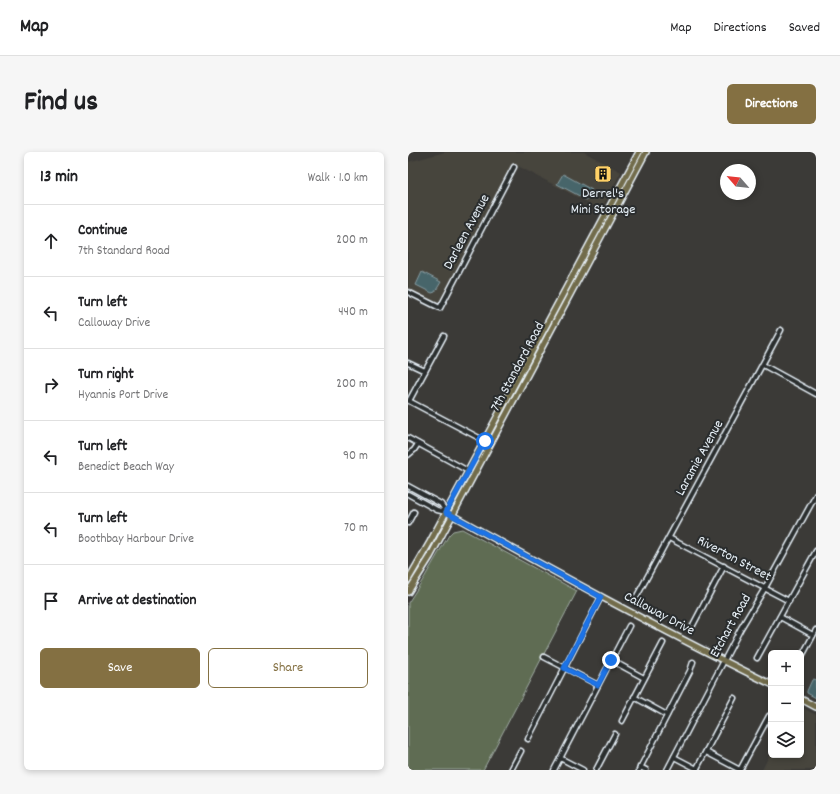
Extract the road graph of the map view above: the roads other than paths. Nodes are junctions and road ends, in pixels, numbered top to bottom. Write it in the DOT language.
graph roads {
  1 [pos="639,152"];
  2 [pos="646,152"];
  3 [pos="514,166"];
  4 [pos="408,292"];
  5 [pos="781,330"];
  6 [pos="444,336"];
  7 [pos="408,363"];
  8 [pos="763,365"];
  9 [pos="425,371"];
  10 [pos="816,394"];
  11 [pos="408,438"];
  12 [pos="485,441"];
  13 [pos="418,444"];
  14 [pos="408,455"];
  15 [pos="468,471"];
  16 [pos="408,486"];
  17 [pos="408,494"];
  18 [pos="816,494"];
  19 [pos="414,512"];
  20 [pos="446,512"];
  21 [pos="452,516"];
  22 [pos="408,524"];
  23 [pos="669,538"];
  24 [pos="816,551"];
  25 [pos="724,566"];
  26 [pos="408,580"];
  27 [pos="765,588"];
  28 [pos="408,592"];
  29 [pos="638,596"];
  30 [pos="601,597"];
  31 [pos="789,601"];
  32 [pos="780,618"];
  33 [pos="693,625"];
  34 [pos="629,626"];
  35 [pos="816,630"];
  36 [pos="813,635"];
  37 [pos="663,643"];
  38 [pos="804,652"];
  39 [pos="544,658"];
  40 [pos="757,658"];
  41 [pos="611,660"];
  42 [pos="723,661"];
  43 [pos="693,662"];
  44 [pos="564,668"];
  45 [pos="644,678"];
  46 [pos="768,683"];
  47 [pos="598,685"];
  48 [pos="634,697"];
  49 [pos="734,698"];
  50 [pos="804,701"];
  51 [pos="816,707"];
  52 [pos="667,715"];
  53 [pos="768,718"];
  54 [pos="622,721"];
  55 [pos="615,734"];
  56 [pos="528,739"];
  57 [pos="521,751"];
  58 [pos="706,752"];
  59 [pos="674,757"];
  60 [pos="560,758"];
  61 [pos="639,769"];
  62 [pos="697,769"];
  63 [pos="511,770"];
  64 [pos="554,770"];
  65 [pos="583,770"];
  66 [pos="596,770"];
  67 [pos="646,770"];
  68 [pos="667,770"];
  69 [pos="740,770"];
  1 -- 12 [label="main road, 7th Standard Road"];
  2 -- 21 [label="main road, 7th Standard Road"];
  3 -- 4 [label="street, Darleen Avenue"];
  5 -- 8 [label="street, Laramie Avenue"];
  6 -- 9 [label="street"];
  7 -- 9 [label="street"];
  8 -- 10 [label="street"];
  8 -- 23 [label="street, Laramie Avenue"];
  9 -- 12 [label="street"];
  11 -- 13 [label="street"];
  12 -- 15 [label="main road, 7th Standard Road"];
  13 -- 14 [label="street"];
  13 -- 15 [label="street"];
  15 -- 20 [label="main road, 7th Standard Road"];
  16 -- 20 [label="street"];
  17 -- 20 [label="street"];
  18 -- 27 [label="street, Etchart Road"];
  19 -- 22 [label="street"];
  20 -- 21 [label="main road, Calloway Drive"];
  20 -- 26 [label="main road, 7th Standard Road"];
  21 -- 28 [label="main road, 7th Standard Road"];
  21 -- 30 [label="main road, Calloway Drive"];
  23 -- 25 [label="street, Riverton Street"];
  23 -- 29 [label="street, Laramie Avenue"];
  24 -- 31 [label="street"];
  25 -- 27 [label="street, Riverton Street"];
  25 -- 33 [label="street"];
  27 -- 31 [label="street, Riverton Street"];
  27 -- 42 [label="street, Etchart Road"];
  30 -- 42 [label="main road, Calloway Drive"];
  30 -- 44 [label="street"];
  31 -- 32 [label="street"];
  32 -- 36 [label="street"];
  32 -- 40 [label="street"];
  34 -- 41 [label="street"];
  35 -- 36 [label="street"];
  36 -- 38 [label="street"];
  37 -- 45 [label="street"];
  39 -- 44 [label="street"];
  41 -- 45 [label="street"];
  41 -- 47 [label="street"];
  42 -- 46 [label="main road, Calloway Drive"];
  42 -- 59 [label="street, Etchart Road"];
  43 -- 52 [label="street"];
  44 -- 47 [label="street"];
  44 -- 56 [label="street"];
  45 -- 48 [label="street"];
  47 -- 60 [label="street"];
  48 -- 52 [label="street"];
  48 -- 54 [label="street"];
  49 -- 58 [label="street"];
  50 -- 51 [label="main road"];
  52 -- 61 [label="street"];
  53 -- 69 [label="street"];
  55 -- 66 [label="street"];
  57 -- 63 [label="street"];
  58 -- 62 [label="street"];
  58 -- 69 [label="street"];
  59 -- 62 [label="street"];
  59 -- 68 [label="street, Etchart Road"];
  60 -- 64 [label="street"];
  60 -- 65 [label="street"];
  61 -- 67 [label="street"];
}
